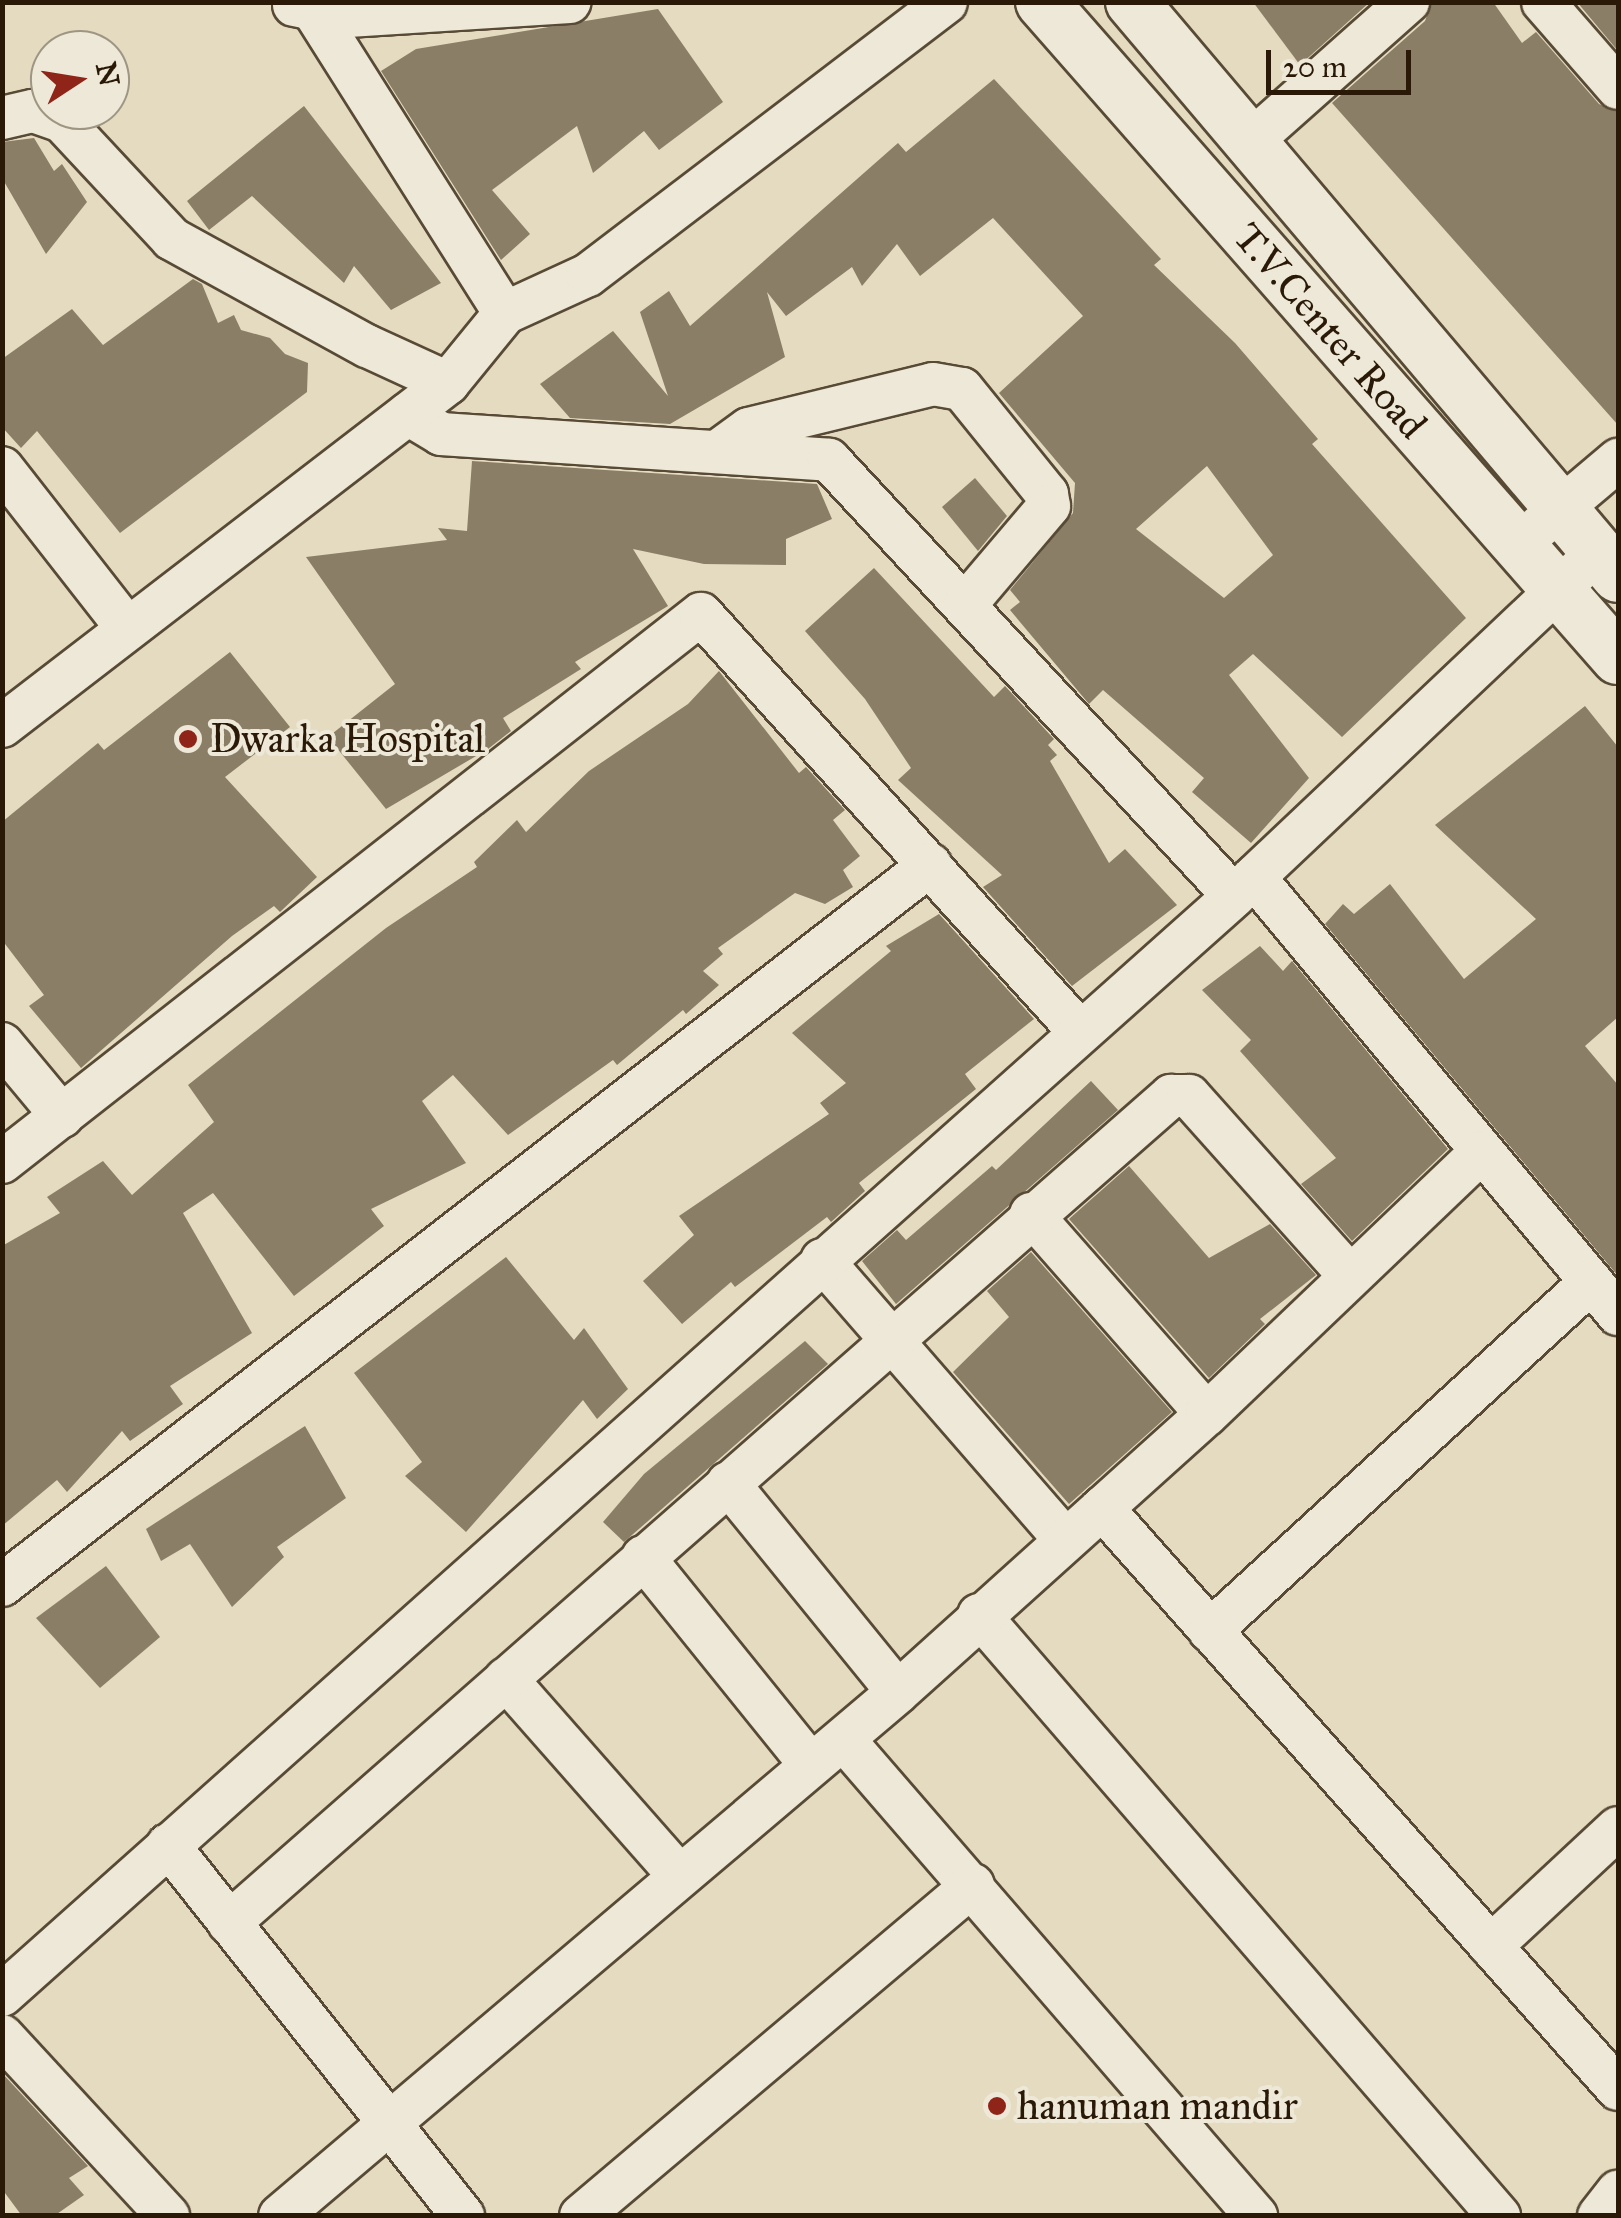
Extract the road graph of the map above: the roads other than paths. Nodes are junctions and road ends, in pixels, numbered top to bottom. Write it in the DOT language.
graph roads {
  1 [pos="570,2"];
  2 [pos="946,2"];
  3 [pos="1132,2"];
  4 [pos="1408,2"];
  5 [pos="1543,2"];
  6 [pos="1049,5"];
  7 [pos="302,8"];
  8 [pos="1618,88"];
  9 [pos="2,118"];
  10 [pos="1249,143"];
  11 [pos="505,313"];
  12 [pos="448,383"];
  13 [pos="408,414"];
  14 [pos="717,452"];
  15 [pos="1618,460"];
  16 [pos="2,468"];
  17 [pos="1559,510"];
  18 [pos="1518,545"];
  19 [pos="1606,563"];
  20 [pos="1561,594"];
  21 [pos="964,606"];
  22 [pos="128,629"];
  23 [pos="1618,658"];
  24 [pos="2,726"];
  25 [pos="930,865"];
  26 [pos="1244,886"];
  27 [pos="1080,1032"];
  28 [pos="2,1044"];
  29 [pos="62,1116"];
  30 [pos="1480,1152"];
  31 [pos="2,1162"];
  32 [pos="1031,1214"];
  33 [pos="822,1260"];
  34 [pos="1349,1275"];
  35 [pos="1605,1298"];
  36 [pos="890,1339"];
  37 [pos="1207,1414"];
  38 [pos="728,1483"];
  39 [pos="1102,1508"];
  40 [pos="1064,1540"];
  41 [pos="643,1557"];
  42 [pos="2,1585"];
  43 [pos="979,1615"];
  44 [pos="1210,1631"];
  45 [pos="506,1679"];
  46 [pos="898,1692"];
  47 [pos="827,1752"];
  48 [pos="1618,1828"];
  49 [pos="168,1844"];
  50 [pos="680,1874"];
  51 [pos="973,1884"];
  52 [pos="230,1923"];
  53 [pos="1491,1946"];
  54 [pos="2,1995"];
  55 [pos="2,2036"];
  56 [pos="1618,2088"];
  57 [pos="388,2123"];
  58 [pos="1618,2192"];
  59 [pos="168,2216"];
  60 [pos="280,2216"];
  61 [pos="463,2216"];
  62 [pos="580,2216"];
  63 [pos="1256,2216"];
  64 [pos="1499,2216"];
  65 [pos="1600,2216"];
  1 -- 7 [label="street"];
  2 -- 11 [label="street"];
  3 -- 10 [label="street, T.V.Center Road"];
  4 -- 10 [label="street"];
  5 -- 8 [label="street"];
  6 -- 18 [label="street, T.V.Center Road"];
  7 -- 11 [label="street"];
  9 -- 12 [label="street"];
  10 -- 17 [label="street, T.V.Center Road"];
  11 -- 12 [label="street"];
  12 -- 13 [label="street"];
  13 -- 14 [label="street"];
  13 -- 22 [label="street"];
  14 -- 21 [label="street"];
  14 -- 21 [label="street"];
  15 -- 17 [label="street"];
  16 -- 22 [label="street"];
  17 -- 18 [label="street"];
  17 -- 19 [label="street, T.V.Center Road"];
  18 -- 20 [label="street, T.V.Center Road"];
  19 -- 20 [label="street"];
  20 -- 23 [label="street, T.V.Center Road"];
  20 -- 26 [label="street"];
  21 -- 26 [label="street"];
  22 -- 24 [label="street"];
  25 -- 27 [label="street"];
  25 -- 29 [label="street"];
  25 -- 42 [label="street"];
  26 -- 27 [label="street"];
  26 -- 30 [label="street"];
  27 -- 33 [label="street"];
  28 -- 29 [label="street"];
  29 -- 31 [label="street"];
  30 -- 34 [label="street"];
  30 -- 35 [label="street"];
  32 -- 34 [label="street"];
  32 -- 36 [label="street"];
  32 -- 37 [label="street"];
  33 -- 36 [label="street"];
  33 -- 49 [label="street"];
  34 -- 37 [label="street"];
  35 -- 44 [label="street"];
  36 -- 38 [label="street"];
  36 -- 40 [label="street"];
  37 -- 39 [label="street"];
  38 -- 41 [label="street"];
  38 -- 46 [label="street"];
  39 -- 40 [label="street"];
  39 -- 44 [label="street"];
  40 -- 43 [label="street"];
  41 -- 45 [label="street"];
  41 -- 47 [label="street"];
  43 -- 46 [label="street"];
  43 -- 64 [label="street"];
  44 -- 53 [label="street"];
  45 -- 50 [label="street"];
  45 -- 52 [label="street"];
  46 -- 47 [label="street"];
  47 -- 50 [label="street"];
  47 -- 51 [label="street"];
  48 -- 53 [label="street"];
  49 -- 52 [label="street"];
  49 -- 54 [label="street"];
  50 -- 57 [label="street"];
  51 -- 62 [label="street"];
  51 -- 63 [label="street"];
  52 -- 57 [label="street"];
  53 -- 56 [label="street"];
  55 -- 59 [label="street"];
  57 -- 60 [label="street"];
  57 -- 61 [label="street"];
  58 -- 65 [label="street"];
}
